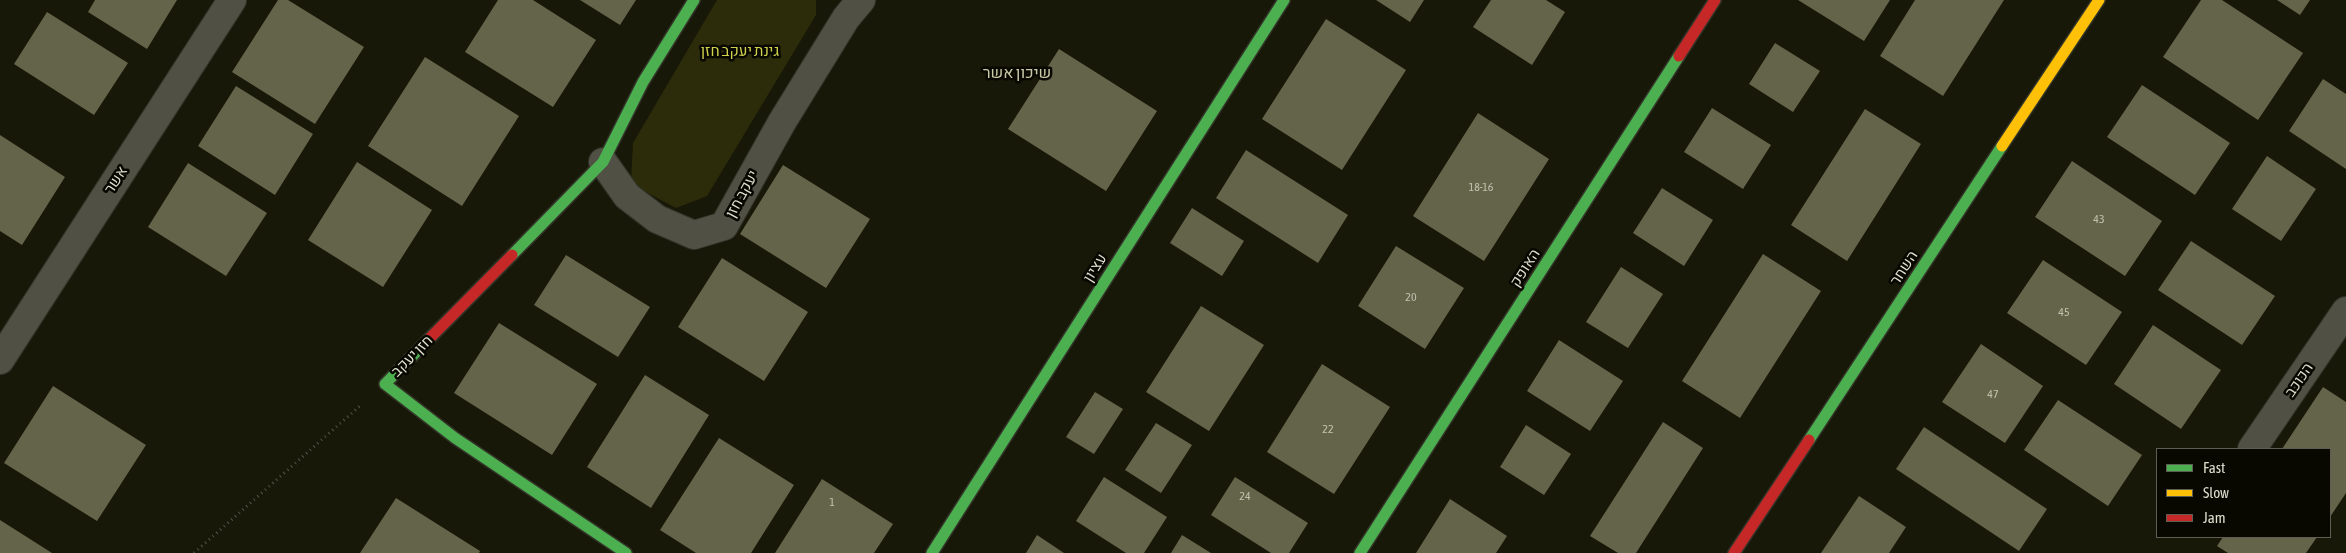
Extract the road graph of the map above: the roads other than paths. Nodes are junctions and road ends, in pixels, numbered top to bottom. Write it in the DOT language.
graph roads {
  1 [pos="232,0"];
  2 [pos="694,0"];
  3 [pos="1284,0"];
  4 [pos="1715,0"];
  5 [pos="2099,0"];
  6 [pos="850,6"];
  7 [pos="603,162"];
  8 [pos="2346,311"];
  9 [pos="0,360"];
  10 [pos="2253,448"];
  11 [pos="626,553"];
  12 [pos="932,553"];
  13 [pos="1360,553"];
  14 [pos="1734,553"];
  1 -- 9 [label="street, אשר"];
  2 -- 7 [label="street"];
  3 -- 12 [label="street, עציון"];
  4 -- 13 [label="street, האופק"];
  5 -- 14 [label="street, השחר"];
  6 -- 7 [label="street, יעקב חזן"];
  7 -- 11 [label="street, חזן יעקב"];
  8 -- 10 [label="street, הכוכב"];
}
